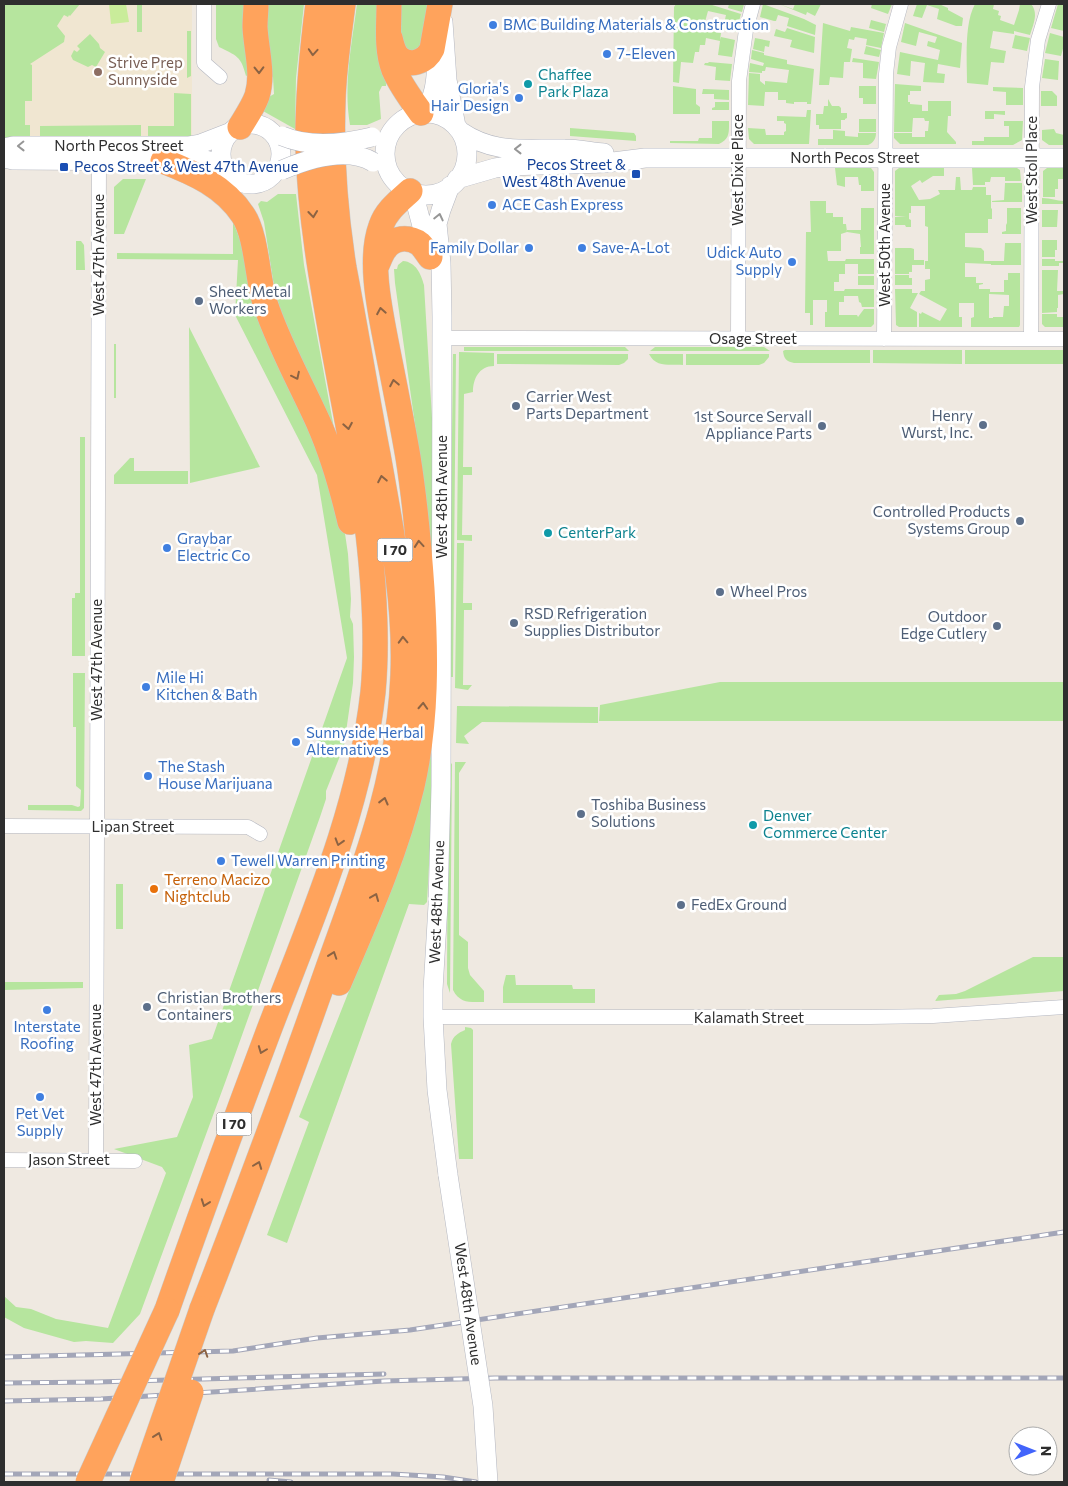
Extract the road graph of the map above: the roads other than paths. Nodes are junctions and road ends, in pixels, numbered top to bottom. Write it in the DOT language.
graph roads {
  1 [pos="204,4"];
  2 [pos="256,4"];
  3 [pos="318,4"];
  4 [pos="343,4"];
  5 [pos="389,4"];
  6 [pos="441,4"];
  7 [pos="753,4"];
  8 [pos="901,4"];
  9 [pos="1047,4"];
  10 [pos="390,36"];
  11 [pos="220,77"];
  12 [pos="422,113"];
  13 [pos="458,128"];
  14 [pos="235,129"];
  15 [pos="394,129"];
  16 [pos="275,133"];
  17 [pos="122,146"];
  18 [pos="4,148"];
  19 [pos="738,157"];
  20 [pos="4,158"];
  21 [pos="645,158"];
  22 [pos="885,158"];
  23 [pos="1032,158"];
  24 [pos="1064,158"];
  25 [pos="99,160"];
  26 [pos="163,161"];
  27 [pos="275,174"];
  28 [pos="390,174"];
  29 [pos="232,176"];
  30 [pos="454,183"];
  31 [pos="411,192"];
  32 [pos="430,257"];
  33 [pos="376,267"];
  34 [pos="442,317"];
  35 [pos="276,331"];
  36 [pos="442,338"];
  37 [pos="738,338"];
  38 [pos="884,339"];
  39 [pos="1031,339"];
  40 [pos="1064,339"];
  41 [pos="374,675"];
  42 [pos="4,826"];
  43 [pos="97,826"];
  44 [pos="260,834"];
  45 [pos="1064,1007"];
  46 [pos="433,1017"];
  47 [pos="288,1083"];
  48 [pos="4,1160"];
  49 [pos="96,1160"];
  50 [pos="135,1160"];
  51 [pos="211,1308"];
  52 [pos="167,1310"];
  53 [pos="88,1482"];
  54 [pos="106,1482"];
  55 [pos="142,1482"];
  56 [pos="161,1482"];
  57 [pos="488,1482"];
  1 -- 11 [label="street"];
  2 -- 14 [label="highway, one-way"];
  3 -- 41 [label="highway, I 70, one-way"];
  47 -- 4 [label="highway, I 70, one-way"];
  5 -- 10 [label="highway"];
  6 -- 10 [label="highway"];
  6 -- 12 [label="main road"];
  6 -- 13 [label="main road"];
  7 -- 19 [label="street, West Dixie Place"];
  8 -- 22 [label="street, West 50th Avenue"];
  9 -- 23 [label="street, West Stoll Place"];
  10 -- 12 [label="highway"];
  12 -- 13 [label="main road"];
  12 -- 15 [label="main road"];
  21 -- 13 [label="main road, North Pecos Street, one-way"];
  13 -- 30 [label="main road"];
  14 -- 16 [label="main road"];
  14 -- 17 [label="main road, North Pecos Street"];
  14 -- 29 [label="main road"];
  15 -- 16 [label="main road, bridge"];
  15 -- 28 [label="main road"];
  16 -- 27 [label="main road"];
  17 -- 18 [label="main road, North Pecos Street, one-way"];
  17 -- 25 [label="main road"];
  19 -- 21 [label="main road, North Pecos Street"];
  19 -- 22 [label="main road, North Pecos Street"];
  19 -- 37 [label="street, West Dixie Place"];
  20 -- 25 [label="main road, North Pecos Street"];
  21 -- 30 [label="main road, North Pecos Street"];
  22 -- 23 [label="main road, North Pecos Street"];
  22 -- 38 [label="street, West 50th Avenue"];
  23 -- 24 [label="main road, North Pecos Street"];
  23 -- 39 [label="street, West Stoll Place"];
  25 -- 26 [label="main road, North Pecos Street"];
  25 -- 43 [label="street, West 47th Avenue"];
  26 -- 29 [label="main road, North Pecos Street"];
  26 -- 35 [label="highway"];
  27 -- 28 [label="main road, bridge"];
  27 -- 29 [label="main road"];
  28 -- 31 [label="main road"];
  29 -- 35 [label="highway"];
  30 -- 31 [label="main road"];
  34 -- 30 [label="main road, West 48th Avenue, one-way"];
  31 -- 32 [label="main road, West 48th Avenue"];
  31 -- 33 [label="highway"];
  32 -- 33 [label="highway"];
  32 -- 34 [label="main road, West 48th Avenue"];
  47 -- 33 [label="highway, one-way"];
  34 -- 36 [label="main road, West 48th Avenue"];
  35 -- 41 [label="highway, one-way"];
  36 -- 37 [label="street, Osage Street"];
  36 -- 46 [label="main road, West 48th Avenue"];
  37 -- 38 [label="street, Osage Street"];
  38 -- 39 [label="street, Osage Street"];
  39 -- 40 [label="street, Osage Street"];
  41 -- 52 [label="highway, I 70, one-way"];
  42 -- 43 [label="street, Lipan Street"];
  43 -- 44 [label="street, Lipan Street"];
  43 -- 49 [label="street, West 47th Avenue"];
  45 -- 46 [label="street, Kalamath Street"];
  46 -- 57 [label="main road, West 48th Avenue, bridge"];
  51 -- 47 [label="highway, I 70, one-way"];
  48 -- 49 [label="street, Jason Street"];
  49 -- 50 [label="street, Jason Street"];
  55 -- 51 [label="highway, I 70, one-way, bridge"];
  56 -- 51 [label="highway, one-way, bridge"];
  52 -- 53 [label="highway, bridge"];
  52 -- 54 [label="highway, I 70, bridge"];
}
